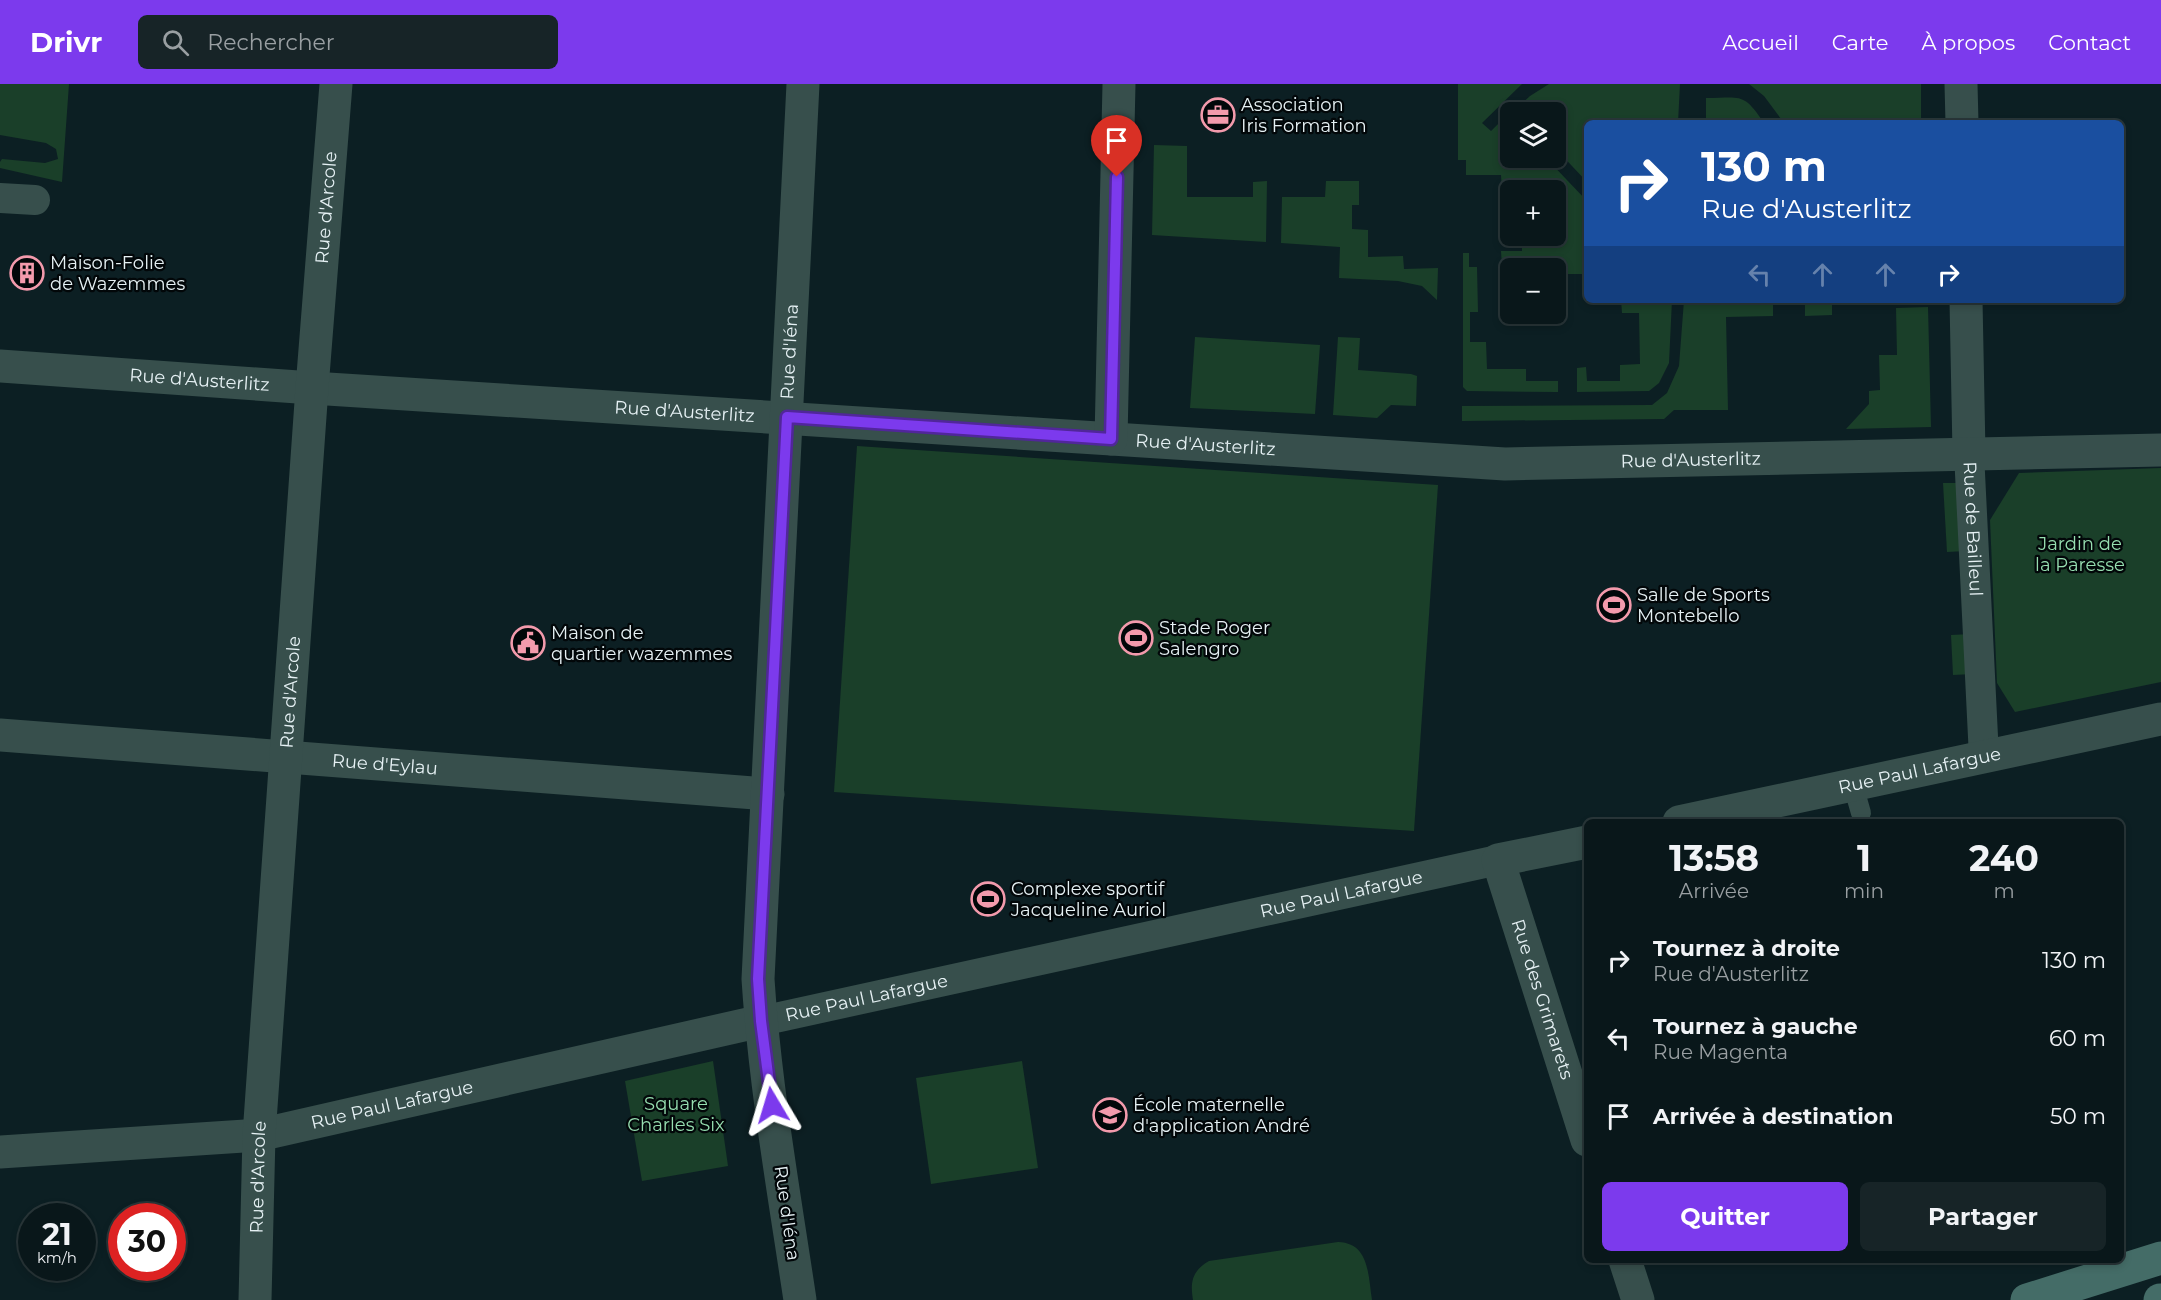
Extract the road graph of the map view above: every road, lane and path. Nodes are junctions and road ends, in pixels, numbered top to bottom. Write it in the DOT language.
graph roads {
  1 [pos="336,84"];
  2 [pos="803,84"];
  3 [pos="1119,84"];
  4 [pos="1961,84"];
  5 [pos="1962,120"];
  6 [pos="0,198"];
  7 [pos="35,200"];
  8 [pos="1966,303"];
  9 [pos="0,366"];
  10 [pos="312,388"];
  11 [pos="787,417"];
  12 [pos="1111,439"];
  13 [pos="2161,450"];
  14 [pos="1969,453"];
  15 [pos="2161,719"];
  16 [pos="0,735"];
  17 [pos="287,756"];
  18 [pos="1984,758"];
  19 [pos="768,794"];
  20 [pos="1702,819"];
  21 [pos="1584,843"];
  22 [pos="1498,860"];
  23 [pos="761,1021"];
  24 [pos="1584,1131"];
  25 [pos="259,1135"];
  26 [pos="0,1152"];
  27 [pos="2161,1258"];
  28 [pos="1626,1263"];
  29 [pos="2041,1298"];
  30 [pos="255,1300"];
  31 [pos="800,1300"];
  32 [pos="1638,1300"];
  1 -- 10 [label="street, Rue d'Arcole"];
  2 -- 11 [label="street, Rue d'Iéna"];
  3 -- 12 [label="street"];
  4 -- 5 [label="street"];
  6 -- 7 [label="street"];
  8 -- 14 [label="street, Rue de Bailleul"];
  9 -- 10 [label="street, Rue d'Austerlitz"];
  10 -- 11 [label="street, Rue d'Austerlitz"];
  10 -- 17 [label="street, Rue d'Arcole"];
  11 -- 12 [label="street, Rue d'Austerlitz"];
  11 -- 19 [label="street, Rue d'Iéna"];
  12 -- 14 [label="street, Rue d'Austerlitz"];
  13 -- 14 [label="street, Rue d'Austerlitz"];
  14 -- 18 [label="street, Rue de Bailleul"];
  15 -- 18 [label="street, Rue Paul Lafargue"];
  16 -- 17 [label="street, Rue d'Eylau"];
  17 -- 19 [label="street, Rue d'Eylau"];
  17 -- 25 [label="street, Rue d'Arcole"];
  18 -- 20 [label="street, Rue Paul Lafargue"];
  19 -- 23 [label="street, Rue d'Iéna"];
  21 -- 22 [label="street, Rue Paul Lafargue"];
  22 -- 23 [label="street, Rue Paul Lafargue"];
  22 -- 24 [label="street, Rue des Grimarets"];
  23 -- 25 [label="street, Rue Paul Lafargue"];
  23 -- 31 [label="street, Rue d'Iéna"];
  25 -- 26 [label="street, Rue Paul Lafargue"];
  25 -- 30 [label="street, Rue d'Arcole"];
  27 -- 29 [label="main road"];
  28 -- 32 [label="street"];
}
